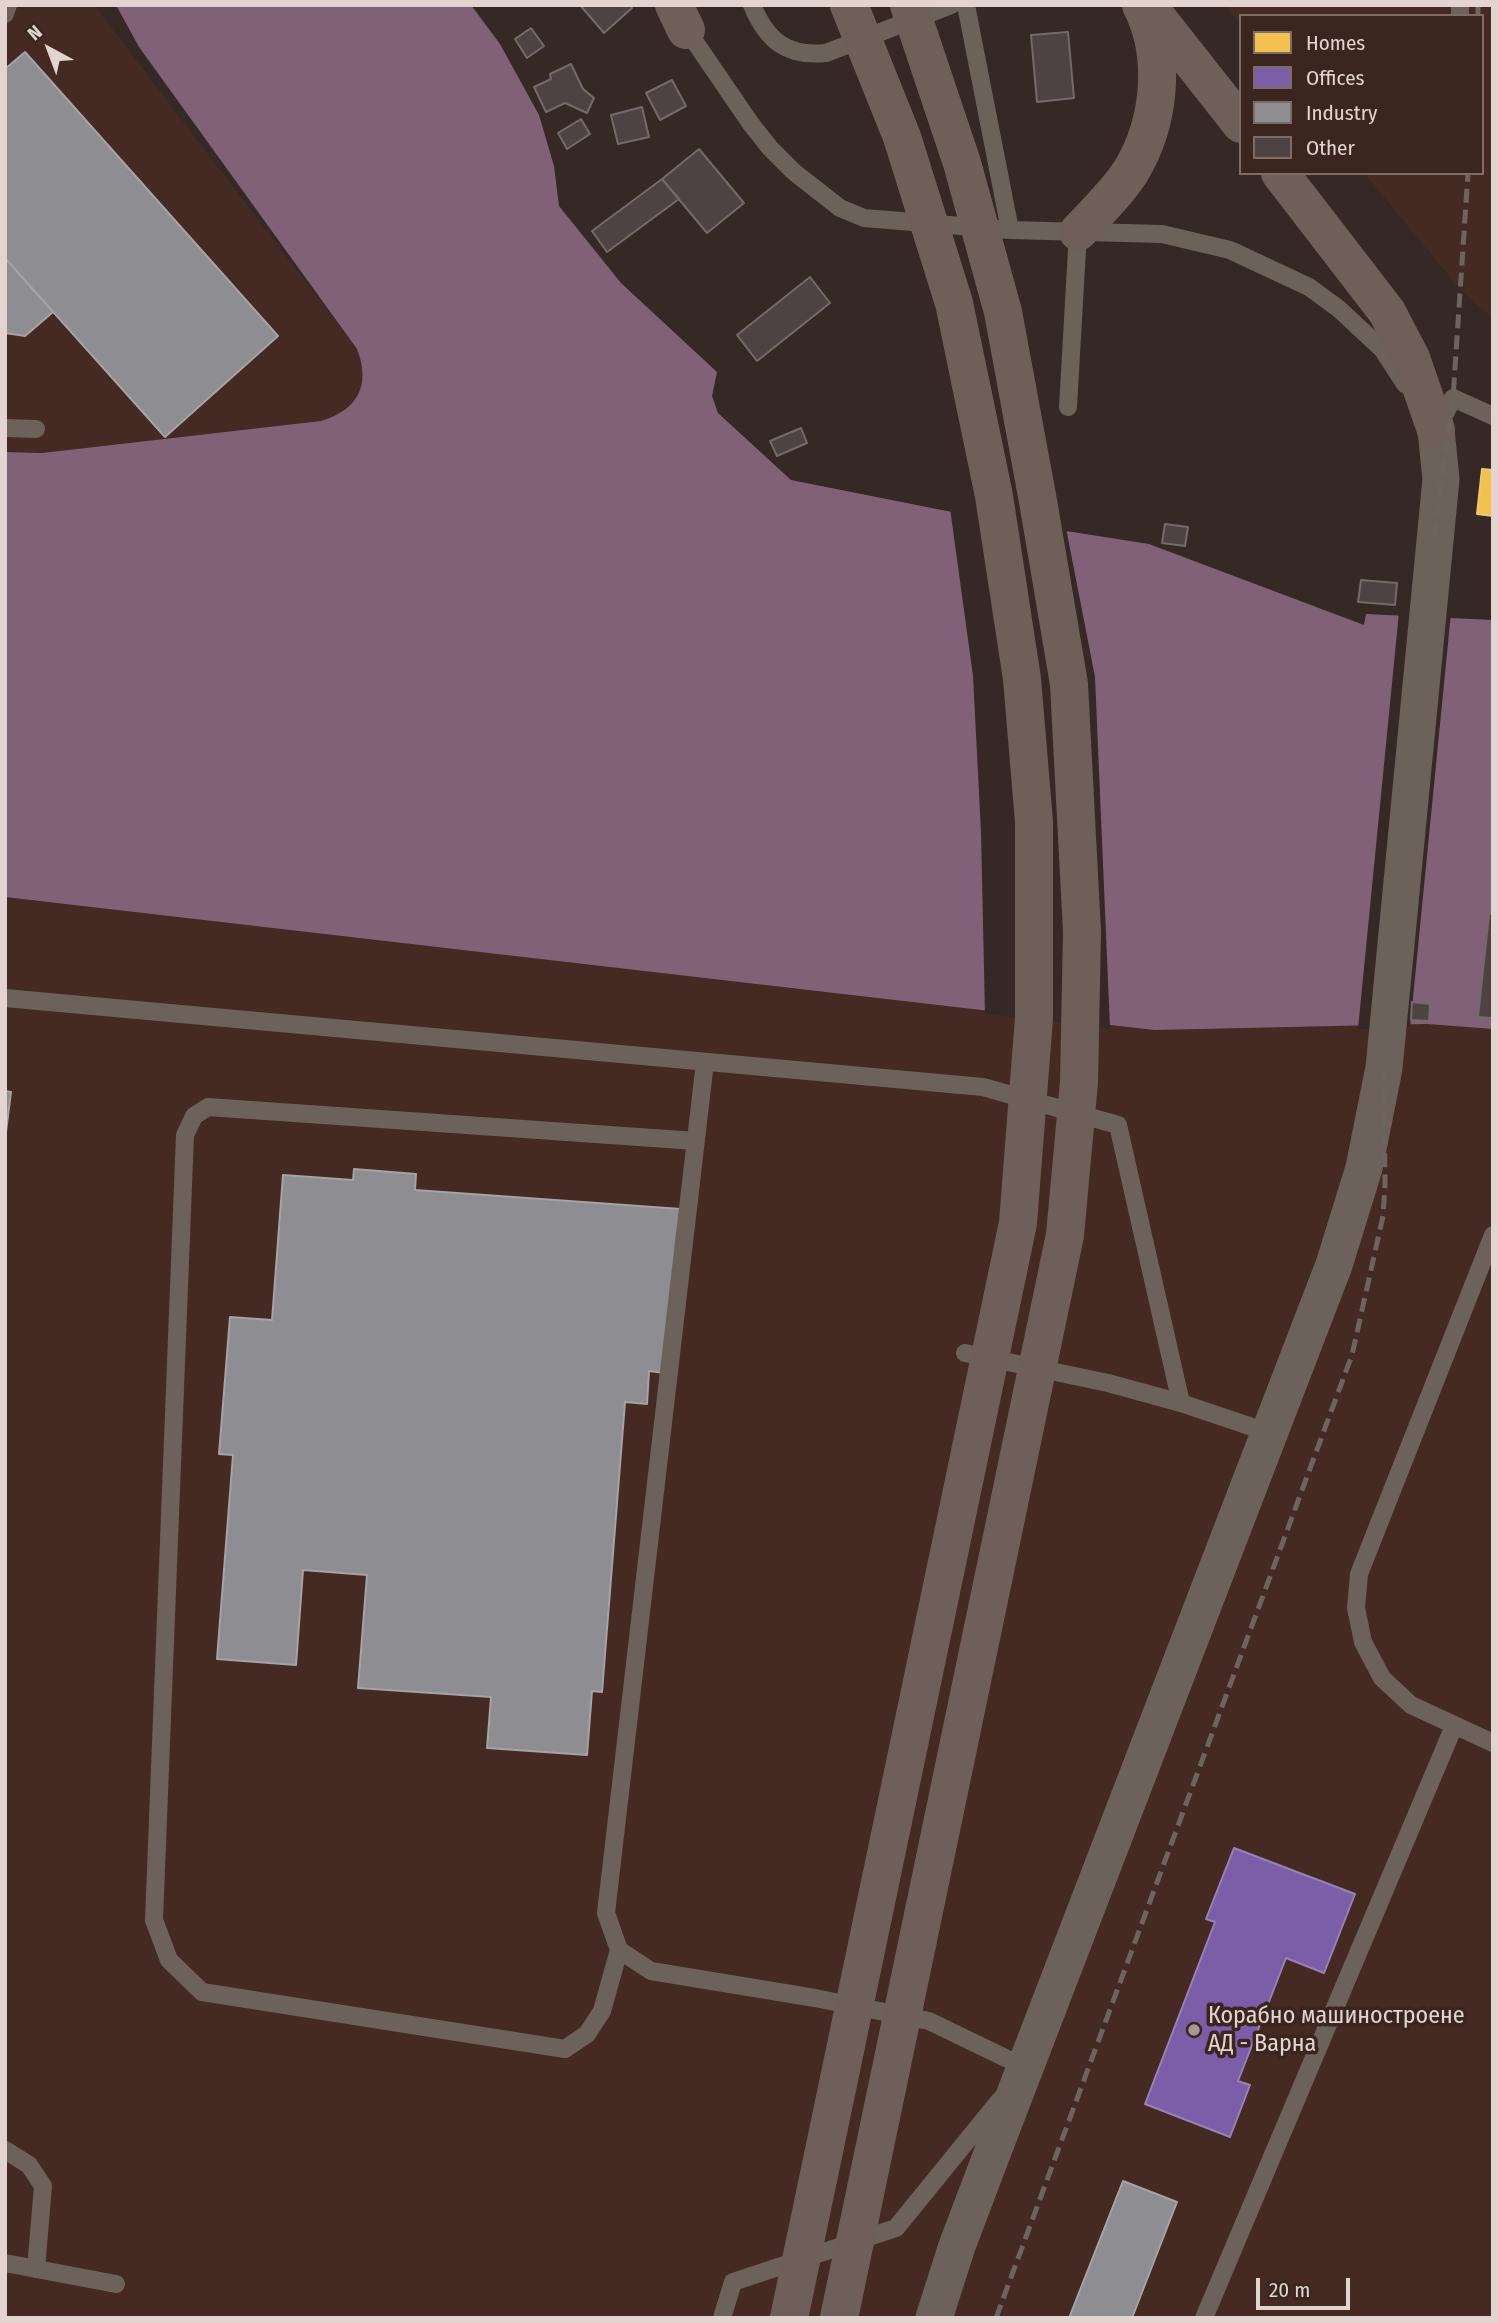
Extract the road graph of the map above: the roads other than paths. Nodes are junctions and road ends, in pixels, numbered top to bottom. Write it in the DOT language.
graph roads {
  1 [pos="8,5"];
  2 [pos="752,5"];
  3 [pos="849,5"];
  4 [pos="909,5"];
  5 [pos="951,5"];
  6 [pos="967,5"];
  7 [pos="1141,5"];
  8 [pos="1147,5"];
  9 [pos="5,14"];
  10 [pos="677,14"];
  11 [pos="1239,121"];
  12 [pos="1282,175"];
  13 [pos="1010,230"];
  14 [pos="1077,232"];
  15 [pos="1068,407"];
  16 [pos="1493,416"];
  17 [pos="5,428"];
  18 [pos="36,429"];
  19 [pos="1436,430"];
  20 [pos="5,998"];
  21 [pos="705,1062"];
  22 [pos="696,1141"];
  23 [pos="1493,1235"];
  24 [pos="965,1353"];
  25 [pos="1181,1403"];
  26 [pos="1269,1433"];
  27 [pos="1454,1726"];
  28 [pos="1493,1743"];
  29 [pos="619,1950"];
  30 [pos="1026,2068"];
  31 [pos="5,2150"];
  32 [pos="5,2263"];
  33 [pos="36,2269"];
  34 [pos="116,2284"];
  35 [pos="722,2318"];
  36 [pos="789,2318"];
  37 [pos="839,2318"];
  38 [pos="934,2318"];
  39 [pos="1204,2318"];
  1 -- 9 [label="lane"];
  2 -- 5 [label="lane"];
  3 -- 36 [label="highway"];
  4 -- 37 [label="highway"];
  6 -- 13 [label="lane"];
  7 -- 14 [label="highway"];
  8 -- 11 [label="highway"];
  10 -- 13 [label="lane"];
  12 -- 19 [label="highway"];
  13 -- 14 [label="lane"];
  14 -- 15 [label="lane"];
  14 -- 19 [label="lane"];
  16 -- 19 [label="lane"];
  17 -- 18 [label="lane"];
  19 -- 26 [label="street"];
  20 -- 21 [label="lane"];
  21 -- 22 [label="lane"];
  21 -- 25 [label="lane"];
  22 -- 29 [label="lane"];
  22 -- 29 [label="lane"];
  23 -- 27 [label="lane"];
  24 -- 25 [label="lane"];
  25 -- 26 [label="lane"];
  26 -- 30 [label="street"];
  27 -- 28 [label="lane"];
  27 -- 39 [label="lane"];
  29 -- 30 [label="lane"];
  30 -- 35 [label="lane"];
  30 -- 38 [label="street"];
  31 -- 33 [label="lane"];
  32 -- 33 [label="lane"];
  33 -- 34 [label="lane"];
}
